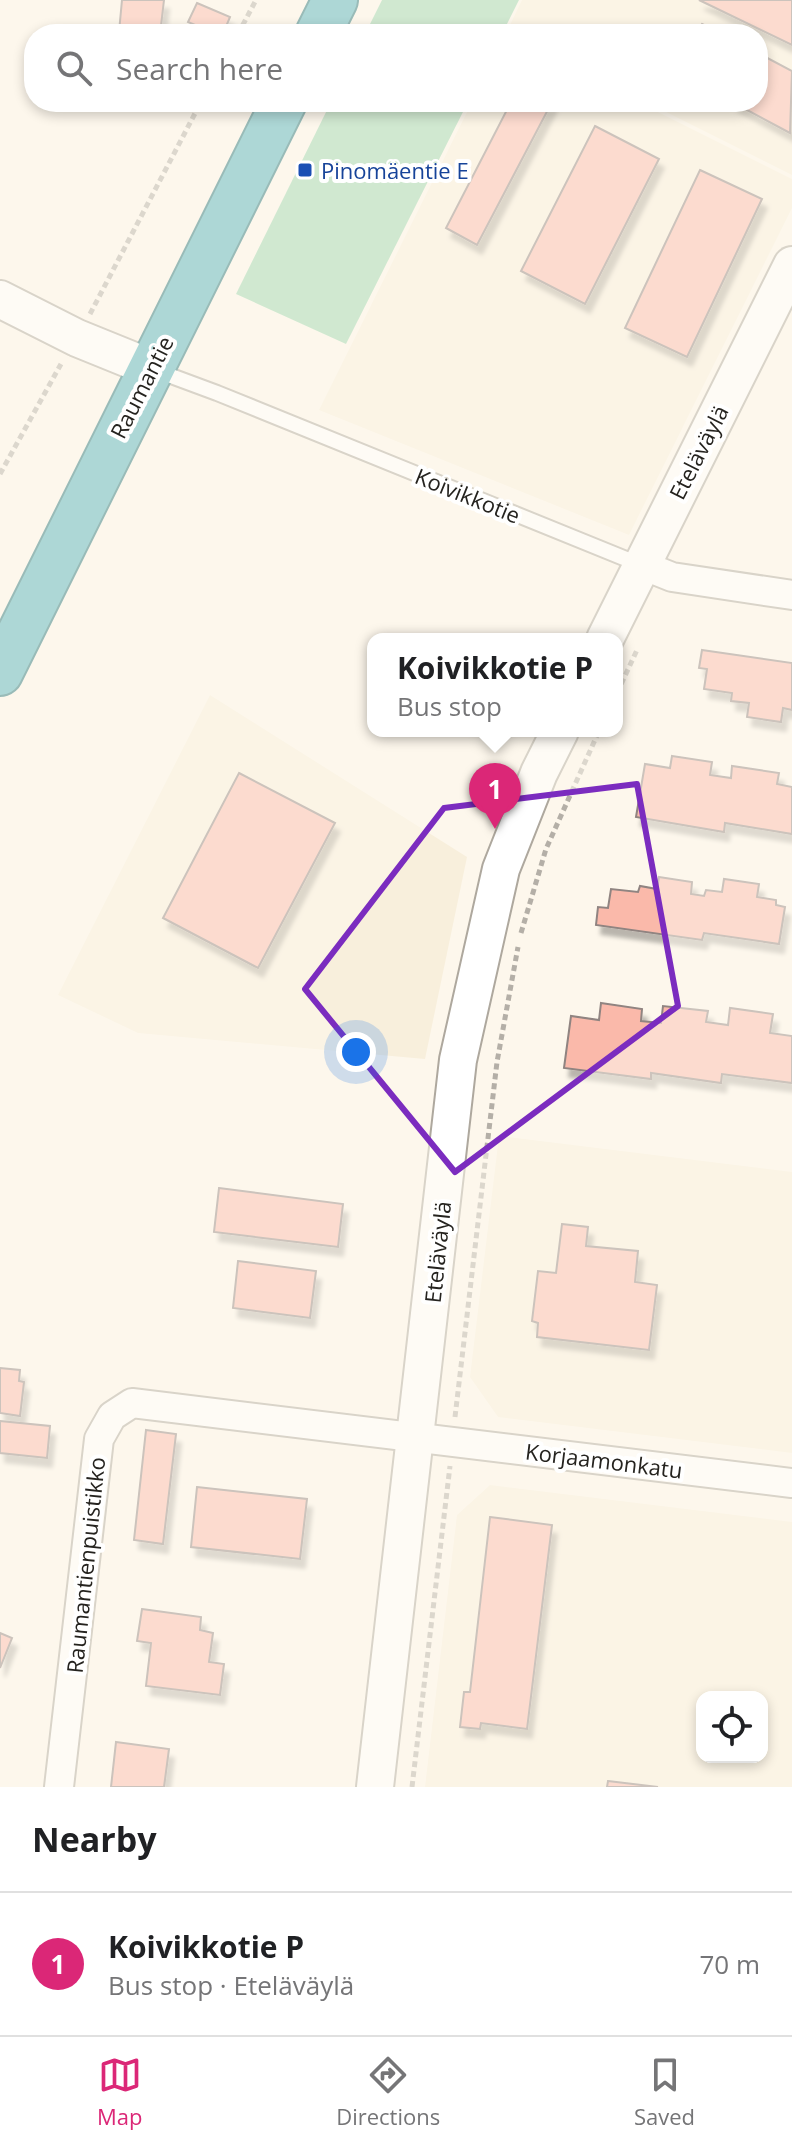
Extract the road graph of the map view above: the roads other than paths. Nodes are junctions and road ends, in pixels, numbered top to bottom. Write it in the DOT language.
graph roads {
  1 [pos="335,0"];
  2 [pos="323,24"];
  3 [pos="279,112"];
  4 [pos="792,265"];
  5 [pos="0,299"];
  6 [pos="151,368"];
  7 [pos="642,565"];
  8 [pos="792,595"];
  9 [pos="608,633"];
  10 [pos="0,673"];
  11 [pos="557,737"];
  12 [pos="416,1438"];
  13 [pos="792,1483"];
  14 [pos="59,1787"];
  15 [pos="375,1787"];
  1 -- 2 [label="highway"];
  3 -- 6 [label="highway, Raumantie"];
  4 -- 7 [label="street, Eteläväylä"];
  5 -- 6 [label="street"];
  6 -- 7 [label="lane, Koivikkotie"];
  6 -- 10 [label="highway, Raumantie"];
  7 -- 8 [label="street, Koivikkotie"];
  7 -- 9 [label="street, Eteläväylä"];
  11 -- 12 [label="street, Eteläväylä"];
  12 -- 13 [label="street, Korjaamonkatu"];
  12 -- 14 [label="street, Raumantienpuistikko"];
  12 -- 15 [label="street, Eteläväylä"];
}
